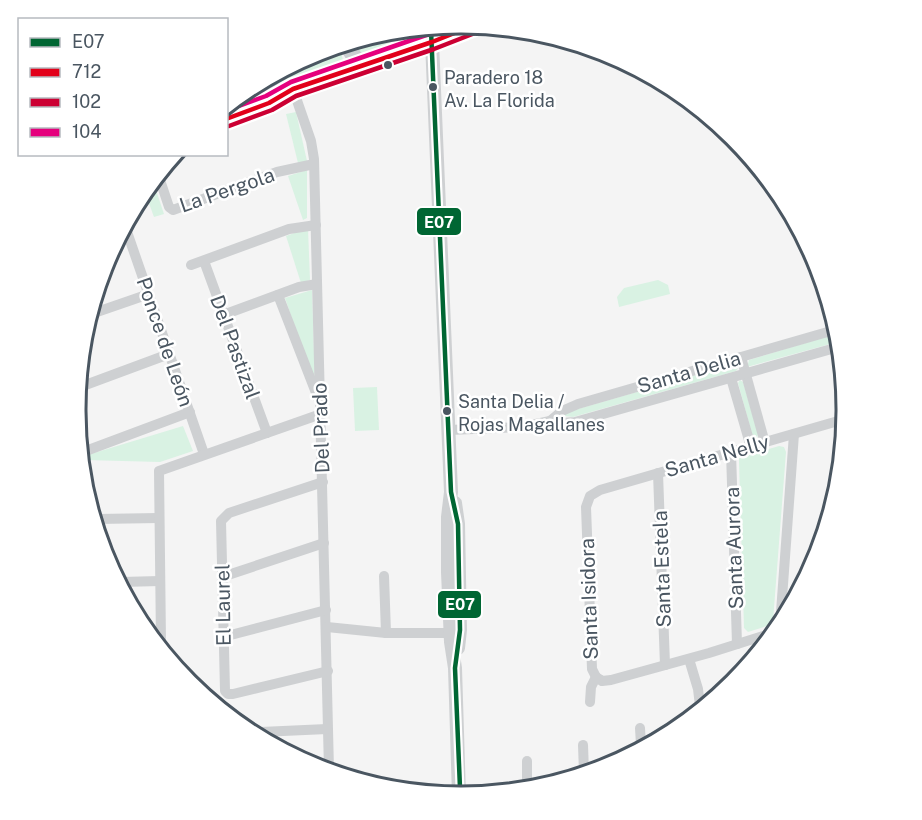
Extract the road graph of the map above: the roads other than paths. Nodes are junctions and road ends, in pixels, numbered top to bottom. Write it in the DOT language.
graph roads {
  1 [pos="451,34"];
  2 [pos="432,42"];
  3 [pos="351,51"];
  4 [pos="366,64"];
  5 [pos="293,89"];
  6 [pos="246,102"];
  7 [pos="228,118"];
  8 [pos="314,164"];
  9 [pos="161,184"];
  10 [pos="316,225"];
  11 [pos="128,237"];
  12 [pos="204,261"];
  13 [pos="191,265"];
  14 [pos="317,284"];
  15 [pos="149,294"];
  16 [pos="278,295"];
  17 [pos="98,311"];
  18 [pos="224,315"];
  19 [pos="828,332"];
  20 [pos="831,349"];
  21 [pos="170,354"];
  22 [pos="741,357"];
  23 [pos="745,374"];
  24 [pos="731,378"];
  25 [pos="86,385"];
  26 [pos="321,410"];
  27 [pos="190,412"];
  28 [pos="550,421"];
  29 [pos="836,422"];
  30 [pos="448,430"];
  31 [pos="267,433"];
  32 [pos="794,434"];
  33 [pos="765,443"];
  34 [pos="751,447"];
  35 [pos="88,450"];
  36 [pos="731,452"];
  37 [pos="204,454"];
  38 [pos="658,473"];
  39 [pos="323,482"];
  40 [pos="590,496"];
  41 [pos="159,518"];
  42 [pos="101,519"];
  43 [pos="324,543"];
  44 [pos="384,576"];
  45 [pos="222,577"];
  46 [pos="160,581"];
  47 [pos="127,582"];
  48 [pos="781,605"];
  49 [pos="326,610"];
  50 [pos="327,627"];
  51 [pos="386,633"];
  52 [pos="455,633"];
  53 [pos="161,636"];
  54 [pos="223,637"];
  55 [pos="761,637"];
  56 [pos="738,644"];
  57 [pos="689,659"];
  58 [pos="665,665"];
  59 [pos="328,671"];
  60 [pos="596,677"];
  61 [pos="699,700"];
  62 [pos="590,702"];
  63 [pos="640,728"];
  64 [pos="327,729"];
  65 [pos="268,732"];
  66 [pos="641,740"];
  67 [pos="583,745"];
  68 [pos="527,761"];
  69 [pos="329,762"];
  70 [pos="584,765"];
  71 [pos="528,779"];
  72 [pos="461,786"];
  1 -- 2 [label="main road"];
  2 -- 4 [label="main road"];
  2 -- 30 [label="street"];
  3 -- 4 [label="main road"];
  4 -- 5 [label="main road"];
  5 -- 6 [label="main road"];
  5 -- 7 [label="street"];
  5 -- 8 [label="street, Del Prado"];
  8 -- 9 [label="street, La Pergola"];
  8 -- 10 [label="street, Del Prado"];
  10 -- 12 [label="street"];
  10 -- 14 [label="street, Del Prado"];
  11 -- 15 [label="street, Ponce de León"];
  12 -- 13 [label="street"];
  12 -- 18 [label="street, Del Pastizal"];
  14 -- 16 [label="street"];
  14 -- 26 [label="street, Del Prado"];
  15 -- 17 [label="street"];
  15 -- 21 [label="street, Ponce de León"];
  16 -- 18 [label="street"];
  16 -- 26 [label="street"];
  18 -- 31 [label="street, Del Pastizal"];
  19 -- 22 [label="street, Santa Delia"];
  20 -- 23 [label="street, Santa Delia"];
  21 -- 25 [label="street"];
  21 -- 27 [label="street, Ponce de León"];
  22 -- 23 [label="street"];
  22 -- 28 [label="street, Santa Delia"];
  23 -- 24 [label="street, Santa Delia"];
  23 -- 33 [label="street"];
  24 -- 28 [label="street, Santa Delia"];
  24 -- 34 [label="street"];
  26 -- 31 [label="street"];
  26 -- 39 [label="street, Del Prado"];
  27 -- 35 [label="street"];
  27 -- 37 [label="street, Ponce de León"];
  28 -- 30 [label="street, Santa Delia"];
  29 -- 32 [label="street, Santa Nelly"];
  30 -- 52 [label="street"];
  31 -- 37 [label="street"];
  32 -- 33 [label="street, Santa Nelly"];
  32 -- 48 [label="street"];
  33 -- 34 [label="street, Santa Nelly"];
  34 -- 36 [label="street, Santa Nelly"];
  36 -- 38 [label="street, Santa Nelly"];
  36 -- 56 [label="street, Santa Aurora"];
  37 -- 41 [label="street"];
  38 -- 40 [label="street, Santa Nelly"];
  38 -- 58 [label="street, Santa Estela"];
  39 -- 43 [label="street, Del Prado"];
  39 -- 45 [label="street, El Laurel"];
  40 -- 60 [label="street, Santa Isidora"];
  41 -- 42 [label="street"];
  41 -- 46 [label="street"];
  43 -- 45 [label="street"];
  43 -- 49 [label="street, Del Prado"];
  44 -- 51 [label="street"];
  45 -- 54 [label="street, El Laurel"];
  46 -- 47 [label="street"];
  46 -- 53 [label="street"];
  49 -- 50 [label="street, Del Prado"];
  49 -- 54 [label="street"];
  50 -- 51 [label="street"];
  50 -- 59 [label="street, Del Prado"];
  51 -- 52 [label="street"];
  52 -- 72 [label="street"];
  54 -- 59 [label="street, El Laurel"];
  55 -- 56 [label="street"];
  56 -- 57 [label="street"];
  57 -- 58 [label="street"];
  57 -- 61 [label="street"];
  58 -- 60 [label="street"];
  59 -- 64 [label="street, Del Prado"];
  60 -- 62 [label="street, Santa Isidora"];
  63 -- 66 [label="street"];
  64 -- 65 [label="street"];
  64 -- 69 [label="street, Del Prado"];
  67 -- 70 [label="street"];
  68 -- 71 [label="street"];
}
